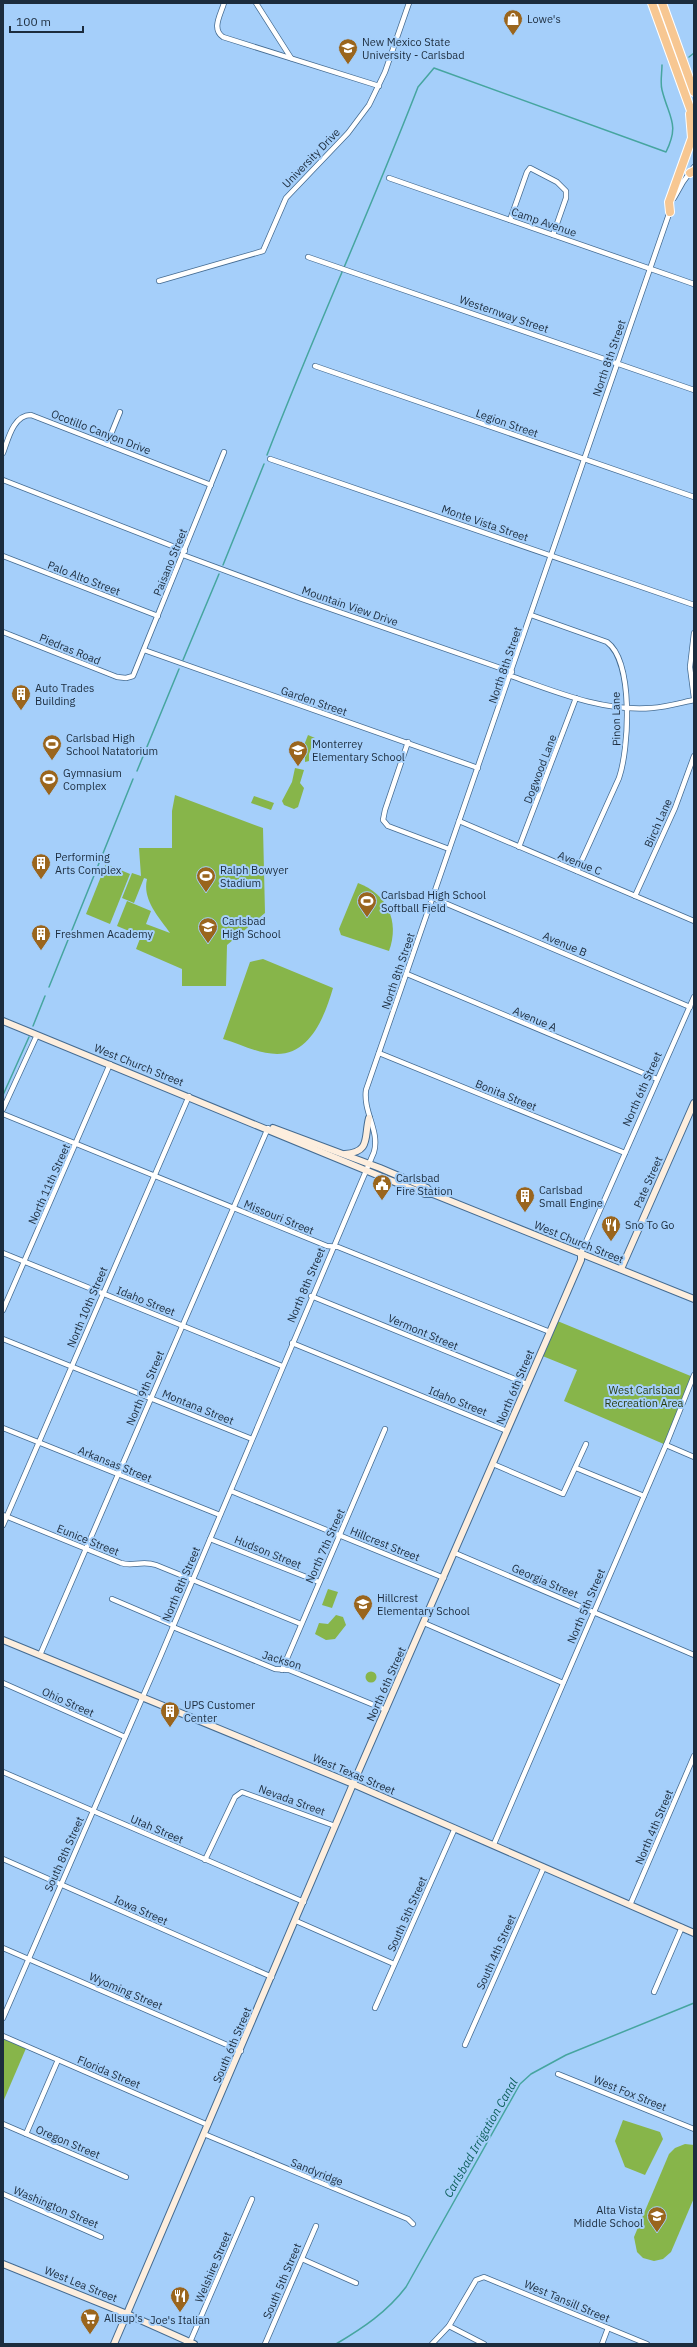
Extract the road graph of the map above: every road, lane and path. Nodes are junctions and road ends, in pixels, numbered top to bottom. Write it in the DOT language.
graph roads {
  1 [pos="224,3"];
  2 [pos="256,3"];
  3 [pos="409,3"];
  4 [pos="652,3"];
  5 [pos="662,3"];
  6 [pos="291,58"];
  7 [pos="692,82"];
  8 [pos="379,86"];
  9 [pos="682,86"];
  10 [pos="694,92"];
  11 [pos="689,107"];
  12 [pos="694,119"];
  13 [pos="693,170"];
  14 [pos="389,178"];
  15 [pos="670,212"];
  16 [pos="510,220"];
  17 [pos="553,235"];
  18 [pos="308,257"];
  19 [pos="650,268"];
  20 [pos="159,280"];
  21 [pos="694,284"];
  22 [pos="617,363"];
  23 [pos="315,366"];
  24 [pos="694,390"];
  25 [pos="120,412"];
  26 [pos="107,444"];
  27 [pos="224,452"];
  28 [pos="3,453"];
  29 [pos="270,459"];
  30 [pos="584,459"];
  31 [pos="3,480"];
  32 [pos="211,485"];
  33 [pos="694,497"];
  34 [pos="184,553"];
  35 [pos="552,555"];
  36 [pos="3,556"];
  37 [pos="694,605"];
  38 [pos="158,616"];
  39 [pos="531,616"];
  40 [pos="3,632"];
  41 [pos="694,633"];
  42 [pos="144,650"];
  43 [pos="511,674"];
  44 [pos="131,677"];
  45 [pos="576,698"];
  46 [pos="694,699"];
  47 [pos="626,708"];
  48 [pos="408,742"];
  49 [pos="694,756"];
  50 [pos="478,768"];
  51 [pos="459,821"];
  52 [pos="519,847"];
  53 [pos="449,848"];
  54 [pos="577,871"];
  55 [pos="635,896"];
  56 [pos="432,898"];
  57 [pos="694,921"];
  58 [pos="407,974"];
  59 [pos="694,997"];
  60 [pos="690,1007"];
  61 [pos="3,1021"];
  62 [pos="37,1035"];
  63 [pos="379,1053"];
  64 [pos="110,1064"];
  65 [pos="658,1079"];
  66 [pos="189,1096"];
  67 [pos="694,1103"];
  68 [pos="3,1109"];
  69 [pos="3,1114"];
  70 [pos="369,1118"];
  71 [pos="268,1128"];
  72 [pos="76,1145"];
  73 [pos="625,1153"];
  74 [pos="343,1154"];
  75 [pos="369,1164"];
  76 [pos="366,1171"];
  77 [pos="154,1176"];
  78 [pos="433,1194"];
  79 [pos="233,1208"];
  80 [pos="333,1247"];
  81 [pos="3,1253"];
  82 [pos="581,1253"];
  83 [pos="24,1262"];
  84 [pos="621,1269"];
  85 [pos="103,1293"];
  86 [pos="312,1296"];
  87 [pos="694,1299"];
  88 [pos="3,1310"];
  89 [pos="182,1326"];
  90 [pos="550,1332"];
  91 [pos="3,1339"];
  92 [pos="292,1343"];
  93 [pos="72,1366"];
  94 [pos="282,1366"];
  95 [pos="694,1375"];
  96 [pos="527,1384"];
  97 [pos="151,1398"];
  98 [pos="3,1428"];
  99 [pos="385,1429"];
  100 [pos="507,1431"];
  101 [pos="252,1438"];
  102 [pos="39,1443"];
  103 [pos="586,1444"];
  104 [pos="666,1445"];
  105 [pos="694,1457"];
  106 [pos="492,1464"];
  107 [pos="576,1468"];
  108 [pos="118,1475"];
  109 [pos="231,1491"];
  110 [pos="644,1496"];
  111 [pos="220,1515"];
  112 [pos="5,1516"];
  113 [pos="3,1525"];
  114 [pos="339,1535"];
  115 [pos="210,1539"];
  116 [pos="86,1550"];
  117 [pos="455,1553"];
  118 [pos="444,1578"];
  119 [pos="193,1580"];
  120 [pos="319,1582"];
  121 [pos="112,1599"];
  122 [pos="594,1612"];
  123 [pos="424,1623"];
  124 [pos="301,1624"];
  125 [pos="173,1626"];
  126 [pos="3,1640"];
  127 [pos="40,1655"];
  128 [pos="694,1655"];
  129 [pos="282,1670"];
  130 [pos="563,1683"];
  131 [pos="3,1684"];
  132 [pos="142,1697"];
  133 [pos="386,1710"];
  134 [pos="125,1737"];
  135 [pos="694,1756"];
  136 [pos="3,1772"];
  137 [pos="353,1784"];
  138 [pos="93,1811"];
  139 [pos="335,1826"];
  140 [pos="455,1828"];
  141 [pos="494,1844"];
  142 [pos="3,1860"];
  143 [pos="205,1860"];
  144 [pos="544,1867"];
  145 [pos="61,1884"];
  146 [pos="304,1902"];
  147 [pos="630,1905"];
  148 [pos="296,1921"];
  149 [pos="682,1927"];
  150 [pos="694,1932"];
  151 [pos="3,1948"];
  152 [pos="29,1959"];
  153 [pos="394,1964"];
  154 [pos="272,1977"];
  155 [pos="654,1992"];
  156 [pos="375,2008"];
  157 [pos="3,2018"];
  158 [pos="3,2036"];
  159 [pos="465,2045"];
  160 [pos="241,2051"];
  161 [pos="58,2060"];
  162 [pos="558,2074"];
  163 [pos="3,2124"];
  164 [pos="208,2126"];
  165 [pos="694,2129"];
  166 [pos="26,2134"];
  167 [pos="204,2134"];
  168 [pos="126,2177"];
  169 [pos="3,2194"];
  170 [pos="252,2199"];
  171 [pos="412,2224"];
  172 [pos="316,2226"];
  173 [pos="101,2237"];
  174 [pos="302,2259"];
  175 [pos="3,2264"];
  176 [pos="356,2283"];
  177 [pos="127,2314"];
  178 [pos="449,2326"];
  179 [pos="608,2328"];
  180 [pos="192,2343"];
  181 [pos="114,2344"];
  182 [pos="265,2344"];
  183 [pos="432,2344"];
  184 [pos="484,2344"];
  185 [pos="602,2344"];
  186 [pos="647,2344"];
  1 -- 6 [label="street"];
  2 -- 6 [label="street"];
  3 -- 8 [label="street, University Drive"];
  4 -- 9 [label="highway"];
  5 -- 7 [label="highway"];
  6 -- 8 [label="street"];
  7 -- 9 [label="street"];
  7 -- 10 [label="highway"];
  8 -- 20 [label="street, University Drive"];
  9 -- 11 [label="highway"];
  11 -- 12 [label="highway"];
  11 -- 15 [label="highway"];
  13 -- 15 [label="street, North 8th Street"];
  14 -- 16 [label="street, Camp Avenue"];
  15 -- 19 [label="street, North 8th Street"];
  16 -- 17 [label="street, Camp Avenue"];
  16 -- 17 [label="street"];
  17 -- 19 [label="street, Camp Avenue"];
  18 -- 22 [label="street, Westernway Street"];
  19 -- 21 [label="street, Camp Avenue"];
  19 -- 22 [label="street, North 8th Street"];
  22 -- 24 [label="street, Westernway Street"];
  22 -- 30 [label="street, North 8th Street"];
  23 -- 30 [label="street, Legion Street"];
  25 -- 26 [label="street"];
  26 -- 28 [label="street, Ocotillo Canyon Drive"];
  26 -- 32 [label="street, Ocotillo Canyon Drive"];
  27 -- 32 [label="street, Paisano Street"];
  29 -- 35 [label="street, Monte Vista Street"];
  30 -- 33 [label="street, Legion Street"];
  30 -- 35 [label="street, North 8th Street"];
  31 -- 34 [label="street, Mountain View Drive"];
  32 -- 34 [label="street, Paisano Street"];
  34 -- 38 [label="street, Paisano Street"];
  34 -- 43 [label="street, Mountain View Drive"];
  35 -- 37 [label="street, Monte Vista Street"];
  35 -- 39 [label="street, North 8th Street"];
  36 -- 38 [label="street, Palo Alto Street"];
  38 -- 42 [label="street, Paisano Street"];
  39 -- 43 [label="street, North 8th Street"];
  39 -- 47 [label="street, Pinon Lane"];
  40 -- 44 [label="street, Piedras Road"];
  41 -- 46 [label="street"];
  42 -- 44 [label="street, Paisano Street"];
  42 -- 48 [label="street, Garden Street"];
  43 -- 45 [label="street, Mountain View Drive"];
  43 -- 50 [label="street, North 8th Street"];
  45 -- 47 [label="street, Mountain View Drive"];
  45 -- 52 [label="street, Dogwood Lane"];
  46 -- 47 [label="street, Mountain View Drive"];
  47 -- 54 [label="street, Pinon Lane"];
  48 -- 50 [label="street, Garden Street"];
  48 -- 53 [label="street"];
  49 -- 55 [label="street, Birch Lane"];
  50 -- 51 [label="street, North 8th Street"];
  51 -- 52 [label="street, Avenue C"];
  51 -- 53 [label="street, North 8th Street"];
  52 -- 54 [label="street, Avenue C"];
  53 -- 56 [label="street, North 8th Street"];
  54 -- 55 [label="street, Avenue C"];
  55 -- 57 [label="street, Avenue C"];
  56 -- 58 [label="street, North 8th Street"];
  56 -- 60 [label="street, Avenue B"];
  58 -- 63 [label="street, North 8th Street"];
  58 -- 65 [label="street, Avenue A"];
  59 -- 60 [label="street, North 6th Street"];
  60 -- 65 [label="street, North 6th Street"];
  61 -- 62 [label="street, West Church Street"];
  62 -- 64 [label="street, West Church Street"];
  62 -- 68 [label="street"];
  63 -- 70 [label="street, North 8th Street"];
  63 -- 73 [label="street, Bonita Street"];
  64 -- 66 [label="street, West Church Street"];
  64 -- 72 [label="street, North 11th Street"];
  65 -- 73 [label="street, North 6th Street"];
  66 -- 71 [label="street, West Church Street"];
  66 -- 77 [label="street, North 10th Street"];
  67 -- 84 [label="street, Pate Street"];
  69 -- 72 [label="street, Missouri Street"];
  70 -- 74 [label="street"];
  70 -- 75 [label="street, North 8th Street"];
  71 -- 74 [label="street, West Church Street"];
  71 -- 76 [label="street, West Church Street"];
  71 -- 79 [label="street, North 9th Street"];
  72 -- 77 [label="street, Missouri Street"];
  72 -- 83 [label="street, North 11th Street"];
  73 -- 82 [label="street, North 6th Street"];
  74 -- 75 [label="street, West Church Street"];
  75 -- 76 [label="street, North 8th Street"];
  75 -- 78 [label="street, West Church Street"];
  76 -- 78 [label="street, West Church Street"];
  76 -- 80 [label="street, North 8th Street"];
  77 -- 79 [label="street, Missouri Street"];
  77 -- 85 [label="street, North 10th Street"];
  78 -- 82 [label="street, West Church Street"];
  79 -- 80 [label="street, Missouri Street"];
  79 -- 89 [label="street, North 9th Street"];
  80 -- 86 [label="street, North 8th Street"];
  80 -- 90 [label="street, Missouri Street"];
  81 -- 83 [label="street, Idaho Street"];
  82 -- 84 [label="street, West Church Street"];
  82 -- 90 [label="street, North 6th Street"];
  83 -- 85 [label="street, Idaho Street"];
  83 -- 88 [label="street, North 11th Street"];
  84 -- 87 [label="street, West Church Street"];
  85 -- 89 [label="street, Idaho Street"];
  85 -- 93 [label="street, North 10th Street"];
  86 -- 92 [label="street, North 8th Street"];
  86 -- 96 [label="street, Vermont Street"];
  89 -- 94 [label="street, Idaho Street"];
  89 -- 97 [label="street, North 9th Street"];
  90 -- 96 [label="street, North 6th Street"];
  91 -- 93 [label="street, Montana Street"];
  92 -- 94 [label="street, North 8th Street"];
  92 -- 100 [label="street, Idaho Street"];
  93 -- 97 [label="street, Montana Street"];
  93 -- 102 [label="street, North 10th Street"];
  94 -- 101 [label="street, North 8th Street"];
  95 -- 104 [label="street, North 5th Street"];
  96 -- 100 [label="street, North 6th Street"];
  97 -- 101 [label="street, Montana Street"];
  97 -- 108 [label="street, North 9th Street"];
  98 -- 102 [label="street, Arkansas Street"];
  99 -- 114 [label="street, North 7th Street"];
  100 -- 106 [label="street, North 6th Street"];
  101 -- 109 [label="street, North 8th Street"];
  102 -- 108 [label="street, Arkansas Street"];
  102 -- 112 [label="street, North 10th Street"];
  103 -- 107 [label="street"];
  104 -- 105 [label="street"];
  104 -- 110 [label="street, North 5th Street"];
  106 -- 107 [label="street"];
  106 -- 117 [label="street, North 6th Street"];
  107 -- 110 [label="street"];
  108 -- 111 [label="street, Arkansas Street"];
  108 -- 116 [label="street, North 9th Street"];
  109 -- 111 [label="street, North 8th Street"];
  109 -- 114 [label="street, Hillcrest Street"];
  110 -- 122 [label="street, North 5th Street"];
  111 -- 115 [label="street, North 8th Street"];
  112 -- 113 [label="street, North 10th Street"];
  112 -- 116 [label="street, Eunice Street"];
  114 -- 118 [label="street, Hillcrest Street"];
  114 -- 120 [label="street, North 7th Street"];
  115 -- 119 [label="street, North 8th Street"];
  115 -- 120 [label="street, Hudson Street"];
  116 -- 119 [label="street, Eunice Street"];
  116 -- 127 [label="street, North 9th Street"];
  117 -- 118 [label="street, North 6th Street"];
  117 -- 122 [label="street, Georgia Street"];
  118 -- 123 [label="street, North 6th Street"];
  119 -- 124 [label="street, Eunice Street"];
  119 -- 125 [label="street, North 8th Street"];
  120 -- 124 [label="street, North 7th Street"];
  121 -- 125 [label="street, Jackson"];
  122 -- 128 [label="street, Georgia Street"];
  122 -- 130 [label="street, North 5th Street"];
  123 -- 130 [label="street"];
  123 -- 133 [label="street, North 6th Street"];
  124 -- 129 [label="street, North 7th Street"];
  125 -- 129 [label="street, Jackson"];
  125 -- 132 [label="street, North 8th Street"];
  126 -- 127 [label="street, West Texas Street"];
  127 -- 132 [label="street, West Texas Street"];
  129 -- 133 [label="street, Jackson"];
  130 -- 141 [label="street, North 5th Street"];
  131 -- 134 [label="street, Ohio Street"];
  132 -- 134 [label="street, South 8th Street"];
  132 -- 137 [label="street, West Texas Street"];
  133 -- 137 [label="street, North 6th Street"];
  134 -- 138 [label="street, South 8th Street"];
  135 -- 147 [label="street, North 4th Street"];
  136 -- 138 [label="street, Utah Street"];
  137 -- 139 [label="street, South 6th Street"];
  137 -- 140 [label="street, West Texas Street"];
  138 -- 143 [label="street, Utah Street"];
  138 -- 145 [label="street, South 8th Street"];
  139 -- 143 [label="street, Nevada Street"];
  139 -- 146 [label="street, South 6th Street"];
  140 -- 141 [label="street, West Texas Street"];
  140 -- 153 [label="street, South 5th Street"];
  141 -- 144 [label="street, West Texas Street"];
  142 -- 145 [label="street, Iowa Street"];
  143 -- 146 [label="street, Utah Street"];
  144 -- 147 [label="street, West Texas Street"];
  144 -- 159 [label="street, South 4th Street"];
  145 -- 152 [label="street, South 8th Street"];
  145 -- 154 [label="street, Iowa Street"];
  146 -- 148 [label="street, South 6th Street"];
  147 -- 149 [label="street, West Texas Street"];
  148 -- 153 [label="street"];
  148 -- 154 [label="street, South 6th Street"];
  149 -- 150 [label="street, West Texas Street"];
  149 -- 155 [label="street"];
  151 -- 152 [label="street, Wyoming Street"];
  152 -- 157 [label="street, South 8th Street"];
  152 -- 160 [label="street, Wyoming Street"];
  153 -- 156 [label="street, South 5th Street"];
  154 -- 160 [label="street, South 6th Street"];
  158 -- 161 [label="street, Florida Street"];
  160 -- 164 [label="street, South 6th Street"];
  161 -- 164 [label="street, Florida Street"];
  161 -- 166 [label="street"];
  162 -- 165 [label="street, West Fox Street"];
  163 -- 166 [label="street, Oregon Street"];
  164 -- 167 [label="street, South 6th Street"];
  166 -- 168 [label="street, Oregon Street"];
  167 -- 171 [label="street, Sandyridge"];
  167 -- 177 [label="street, South 6th Street"];
  169 -- 173 [label="street, Washington Street"];
  170 -- 180 [label="street, Welshire Street"];
  172 -- 174 [label="street, South 5th Street"];
  174 -- 176 [label="street"];
  174 -- 182 [label="street, South 5th Street"];
  175 -- 177 [label="street, West Lea Street"];
  177 -- 180 [label="street, West Lea Street"];
  177 -- 181 [label="street, South 6th Street"];
  178 -- 179 [label="street, West Tansill Street"];
  178 -- 183 [label="street"];
  178 -- 184 [label="street"];
  179 -- 185 [label="street"];
  179 -- 186 [label="street, West Tansill Street"];
}
